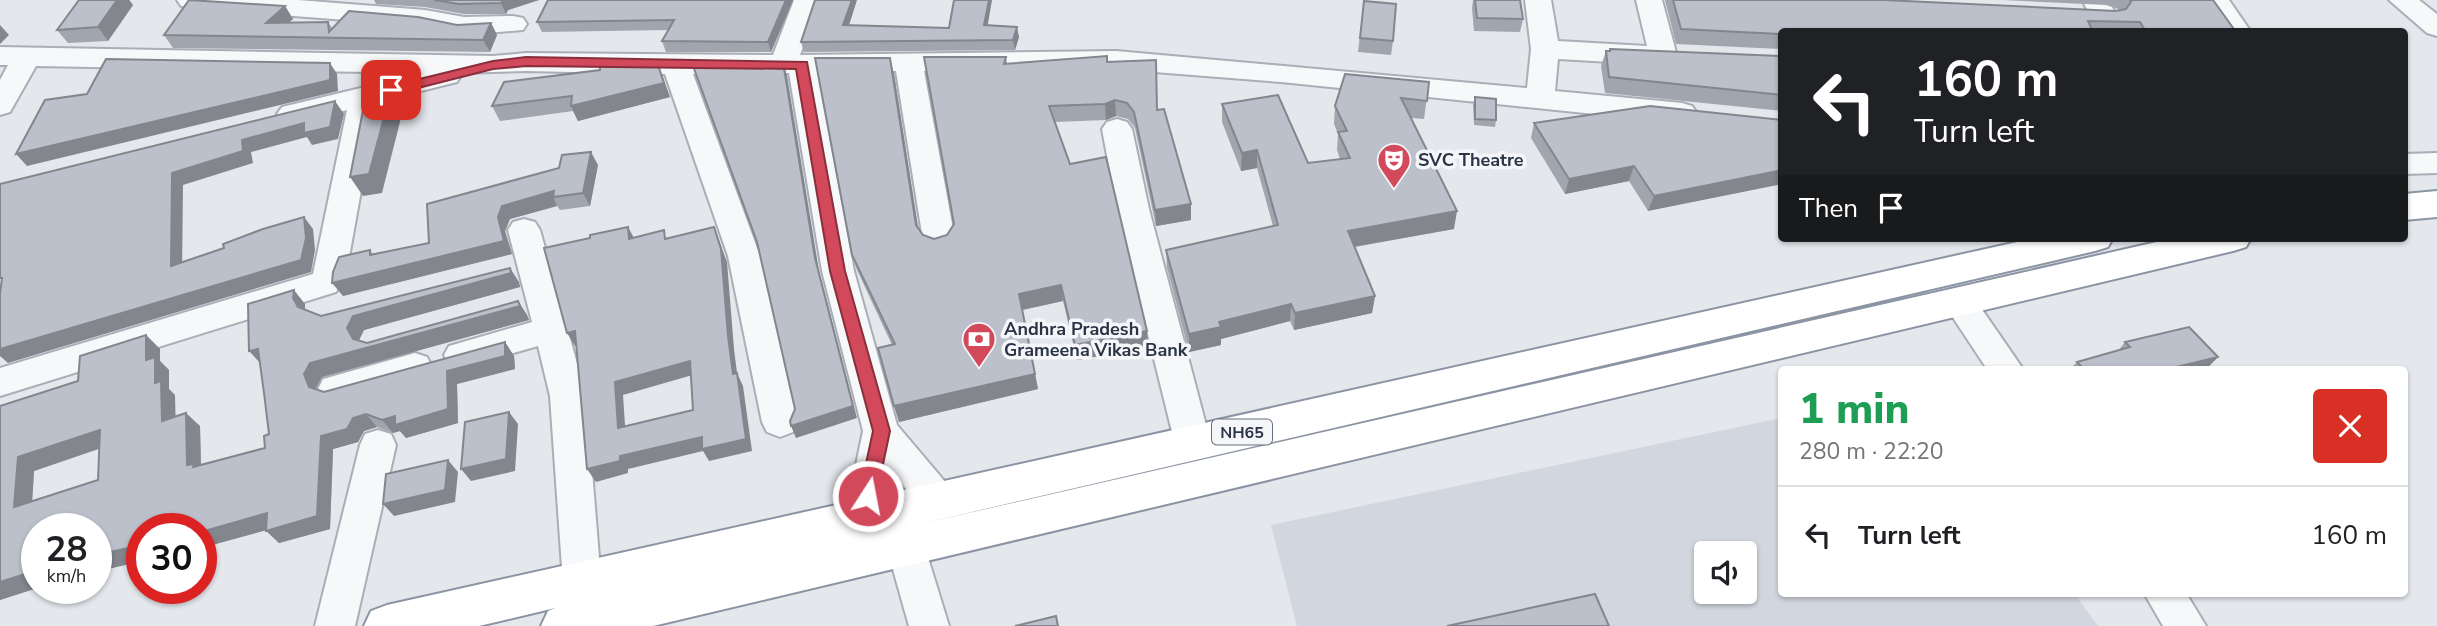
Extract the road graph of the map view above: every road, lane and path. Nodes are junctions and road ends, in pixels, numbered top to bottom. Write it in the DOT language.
graph roads {
  1 [pos="190,0"];
  2 [pos="807,0"];
  3 [pos="1538,0"];
  4 [pos="1649,0"];
  5 [pos="2215,0"];
  6 [pos="2402,0"];
  7 [pos="508,12"];
  8 [pos="2435,20"];
  9 [pos="2235,28"];
  10 [pos="1545,49"];
  11 [pos="14,57"];
  12 [pos="526,62"];
  13 [pos="909,63"];
  14 [pos="793,64"];
  15 [pos="493,65"];
  16 [pos="676,65"];
  17 [pos="364,97"];
  18 [pos="1540,98"];
  19 [pos="0,105"];
  20 [pos="1714,117"];
  21 [pos="270,120"];
  22 [pos="1117,129"];
  23 [pos="2437,163"];
  24 [pos="2408,164"];
  25 [pos="2437,178"];
  26 [pos="2408,180"];
  27 [pos="2437,204"];
  28 [pos="2408,206"];
  29 [pos="524,230"];
  30 [pos="939,240"];
  31 [pos="2080,242"];
  32 [pos="2216,242"];
  33 [pos="1958,301"];
  34 [pos="550,330"];
  35 [pos="1661,354"];
  36 [pos="2004,366"];
  37 [pos="0,382"];
  38 [pos="335,389"];
  39 [pos="780,422"];
  40 [pos="881,431"];
  41 [pos="1193,443"];
  42 [pos="378,445"];
  43 [pos="939,501"];
  44 [pos="864,518"];
  45 [pos="906,548"];
  46 [pos="582,582"];
  47 [pos="2166,597"];
  48 [pos="335,626"];
  49 [pos="387,626"];
  50 [pos="565,626"];
  51 [pos="929,626"];
  52 [pos="2186,626"];
  1 -- 7 [label="street"];
  2 -- 14 [label="street"];
  3 -- 10 [label="street"];
  4 -- 10 [label="street"];
  5 -- 9 [label="street"];
  6 -- 8 [label="street"];
  7 -- 12 [label="street"];
  10 -- 18 [label="street"];
  11 -- 15 [label="street"];
  11 -- 19 [label="street"];
  12 -- 15 [label="street"];
  12 -- 16 [label="street"];
  13 -- 14 [label="street"];
  13 -- 18 [label="street"];
  13 -- 30 [label="street"];
  14 -- 16 [label="street"];
  14 -- 40 [label="street"];
  15 -- 17 [label="street"];
  16 -- 39 [label="street"];
  17 -- 21 [label="street"];
  17 -- 37 [label="street"];
  18 -- 20 [label="street"];
  22 -- 41 [label="street"];
  23 -- 24 [label="street"];
  25 -- 26 [label="highway"];
  27 -- 28 [label="highway"];
  29 -- 34 [label="street"];
  31 -- 35 [label="highway, NH65"];
  32 -- 33 [label="highway, NH65"];
  33 -- 35 [label="highway, NH65"];
  33 -- 36 [label="street"];
  34 -- 38 [label="street"];
  34 -- 46 [label="street"];
  35 -- 41 [label="highway, NH65"];
  35 -- 45 [label="highway, NH65"];
  40 -- 43 [label="street"];
  40 -- 44 [label="street"];
  41 -- 43 [label="highway, NH65"];
  42 -- 48 [label="street"];
  43 -- 44 [label="highway, NH65"];
  44 -- 46 [label="highway, NH65"];
  45 -- 50 [label="highway, NH65"];
  45 -- 51 [label="street"];
  46 -- 49 [label="highway, NH65"];
  47 -- 52 [label="street"];
}
